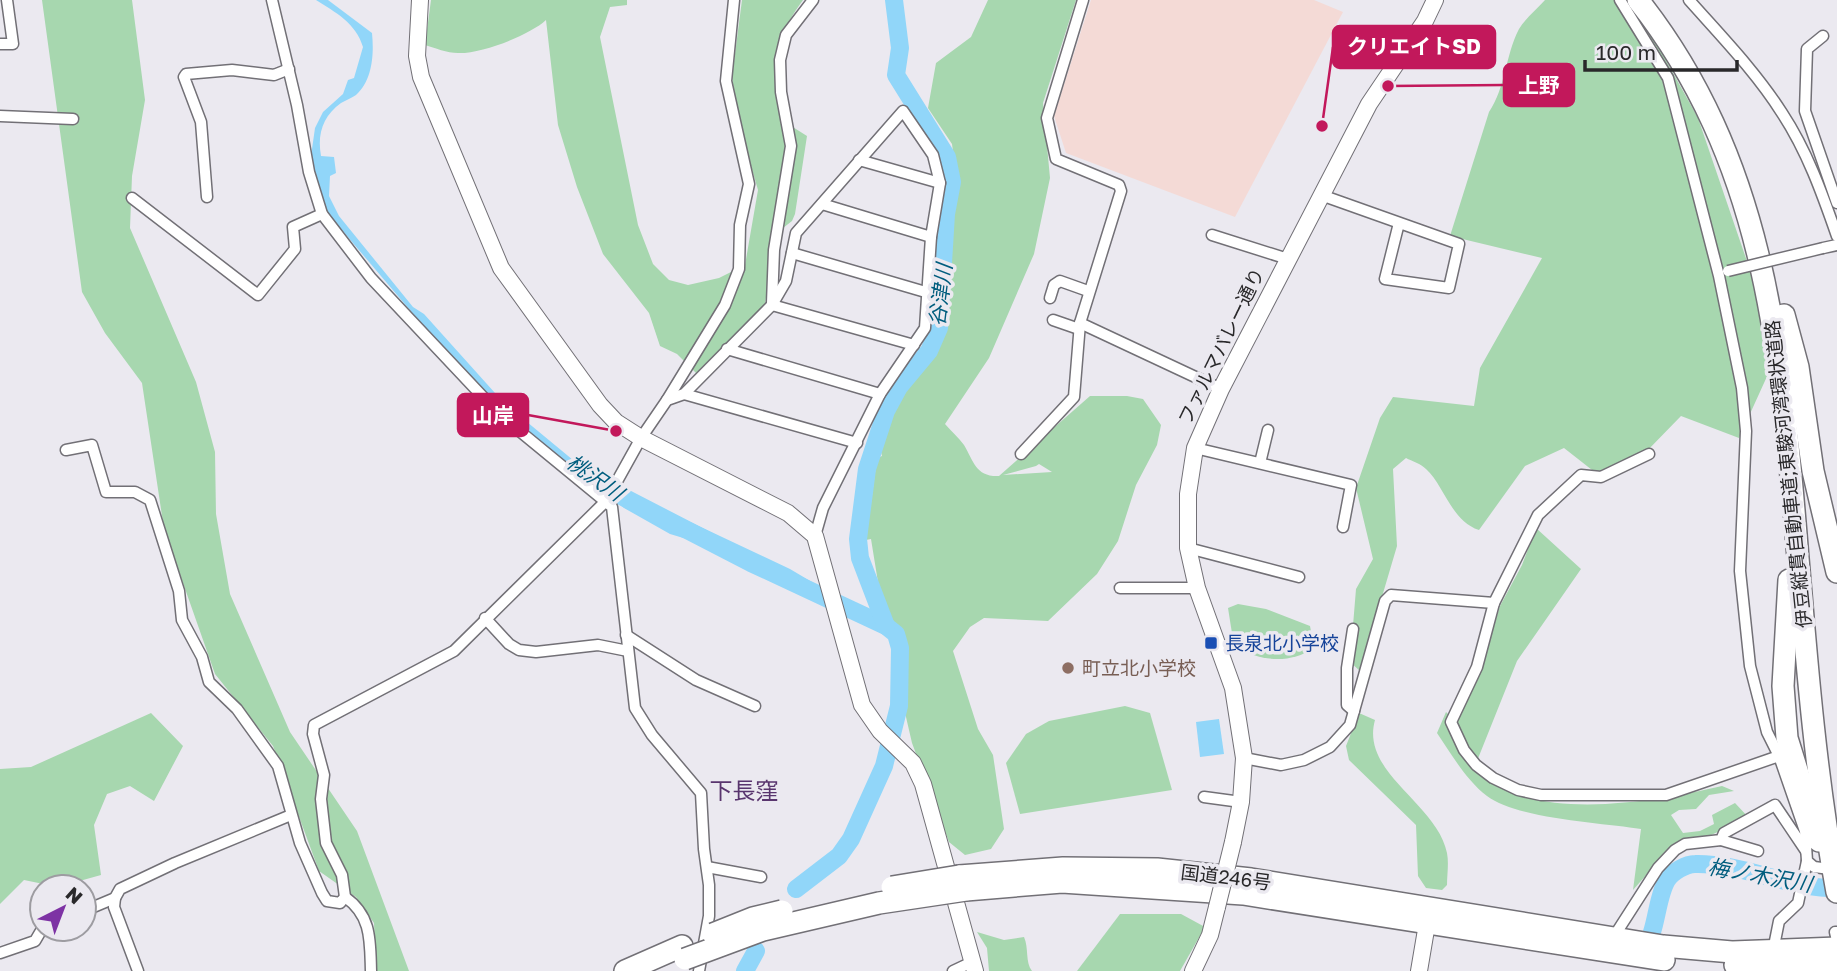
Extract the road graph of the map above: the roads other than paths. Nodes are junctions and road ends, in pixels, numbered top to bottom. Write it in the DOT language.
graph roads {
  1 [pos="7,0"];
  2 [pos="272,0"];
  3 [pos="420,0"];
  4 [pos="734,0"];
  5 [pos="813,0"];
  6 [pos="1083,0"];
  7 [pos="1435,0"];
  8 [pos="1620,0"];
  9 [pos="1638,0"];
  10 [pos="1646,0"];
  11 [pos="1689,0"];
  12 [pos="1823,36"];
  13 [pos="0,44"];
  14 [pos="289,69"];
  15 [pos="0,116"];
  16 [pos="73,119"];
  17 [pos="859,160"];
  18 [pos="940,183"];
  19 [pos="1321,195"];
  20 [pos="207,197"];
  21 [pos="132,198"];
  22 [pos="1837,203"];
  23 [pos="822,204"];
  24 [pos="1832,210"];
  25 [pos="322,214"];
  26 [pos="1399,223"];
  27 [pos="1212,235"];
  28 [pos="1837,236"];
  29 [pos="931,237"];
  30 [pos="1837,246"];
  31 [pos="792,253"];
  32 [pos="1288,259"];
  33 [pos="1723,274"];
  34 [pos="1773,275"];
  35 [pos="1088,291"];
  36 [pos="929,293"];
  37 [pos="1050,298"];
  38 [pos="772,305"];
  39 [pos="1052,320"];
  40 [pos="1079,326"];
  41 [pos="914,345"];
  42 [pos="727,349"];
  43 [pos="1221,389"];
  44 [pos="684,394"];
  45 [pos="880,394"];
  46 [pos="667,400"];
  47 [pos="1268,430"];
  48 [pos="641,438"];
  49 [pos="857,443"];
  50 [pos="1195,448"];
  51 [pos="66,450"];
  52 [pos="1021,454"];
  53 [pos="1649,454"];
  54 [pos="1260,463"];
  55 [pos="1793,498"];
  56 [pos="606,501"];
  57 [pos="1343,527"];
  58 [pos="815,536"];
  59 [pos="1188,548"];
  60 [pos="1837,572"];
  61 [pos="1299,577"];
  62 [pos="1120,588"];
  63 [pos="1197,589"];
  64 [pos="1494,603"];
  65 [pos="485,618"];
  66 [pos="1353,629"];
  67 [pos="626,635"];
  68 [pos="628,651"];
  69 [pos="755,706"];
  70 [pos="1354,711"];
  71 [pos="1779,755"];
  72 [pos="1244,758"];
  73 [pos="1821,769"];
  74 [pos="1205,797"];
  75 [pos="1241,802"];
  76 [pos="291,815"];
  77 [pos="1721,840"];
  78 [pos="1758,851"];
  79 [pos="1807,857"];
  80 [pos="1833,864"];
  81 [pos="706,867"];
  82 [pos="761,877"];
  83 [pos="1837,892"];
  84 [pos="345,897"];
  85 [pos="115,898"];
  86 [pos="1837,900"];
  87 [pos="98,905"];
  88 [pos="1429,914"];
  89 [pos="1837,932"];
  90 [pos="1775,941"];
  91 [pos="1837,941"];
  92 [pos="29,943"];
  93 [pos="1624,945"];
  94 [pos="1837,948"];
  95 [pos="0,953"];
  96 [pos="1661,953"];
  97 [pos="689,959"];
  98 [pos="1837,964"];
  99 [pos="973,966"];
  100 [pos="1196,966"];
  101 [pos="138,971"];
  102 [pos="371,971"];
  103 [pos="625,971"];
  104 [pos="658,971"];
  105 [pos="953,971"];
  106 [pos="1419,971"];
  1 -- 13 [label="street"];
  2 -- 14 [label="street"];
  3 -- 48 [label="street"];
  4 -- 46 [label="street"];
  5 -- 38 [label="street"];
  6 -- 35 [label="street"];
  7 -- 19 [label="street, ファルマバレー通り"];
  8 -- 33 [label="street"];
  9 -- 55 [label="highway, 伊豆縦貫自動車道;東駿河湾環状道路"];
  10 -- 34 [label="highway, 伊豆縦貫自動車道;東駿河湾環状道路"];
  11 -- 24 [label="street"];
  12 -- 22 [label="street"];
  14 -- 20 [label="street"];
  14 -- 25 [label="street"];
  15 -- 16 [label="street"];
  17 -- 18 [label="street"];
  17 -- 18 [label="street"];
  17 -- 23 [label="street"];
  18 -- 29 [label="street"];
  19 -- 26 [label="street"];
  19 -- 32 [label="street, ファルマバレー通り"];
  21 -- 25 [label="street"];
  23 -- 29 [label="street"];
  23 -- 31 [label="street"];
  24 -- 28 [label="street"];
  25 -- 56 [label="street"];
  26 -- 26 [label="street"];
  27 -- 32 [label="street"];
  29 -- 36 [label="street"];
  30 -- 33 [label="street, bridge"];
  31 -- 36 [label="street"];
  31 -- 38 [label="street"];
  32 -- 43 [label="street, ファルマバレー通り"];
  33 -- 71 [label="street"];
  34 -- 60 [label="highway"];
  34 -- 73 [label="highway, 伊豆縦貫自動車道;東駿河湾環状道路"];
  35 -- 37 [label="street"];
  35 -- 40 [label="street"];
  36 -- 41 [label="street"];
  38 -- 41 [label="street"];
  38 -- 42 [label="street"];
  39 -- 40 [label="street"];
  40 -- 43 [label="street"];
  40 -- 52 [label="street"];
  41 -- 45 [label="street"];
  42 -- 44 [label="street"];
  42 -- 45 [label="street"];
  43 -- 50 [label="street, ファルマバレー通り"];
  44 -- 46 [label="street"];
  44 -- 49 [label="street"];
  45 -- 49 [label="street"];
  46 -- 48 [label="street"];
  47 -- 54 [label="street"];
  48 -- 56 [label="street"];
  48 -- 58 [label="street"];
  49 -- 58 [label="street"];
  50 -- 54 [label="street"];
  50 -- 59 [label="street, ファルマバレー通り"];
  51 -- 76 [label="street"];
  53 -- 64 [label="street"];
  54 -- 57 [label="street"];
  55 -- 73 [label="highway, 伊豆縦貫自動車道;東駿河湾環状道路"];
  55 -- 80 [label="highway"];
  56 -- 65 [label="street"];
  56 -- 67 [label="street"];
  58 -- 99 [label="street"];
  59 -- 61 [label="street"];
  59 -- 63 [label="street, ファルマバレー通り"];
  62 -- 63 [label="street"];
  63 -- 72 [label="street, ファルマバレー通り"];
  64 -- 70 [label="street"];
  64 -- 71 [label="street"];
  65 -- 68 [label="street"];
  65 -- 84 [label="street"];
  66 -- 70 [label="street"];
  67 -- 68 [label="street"];
  67 -- 69 [label="street"];
  68 -- 81 [label="street"];
  70 -- 72 [label="street"];
  71 -- 79 [label="street"];
  72 -- 75 [label="street, ファルマバレー通り"];
  73 -- 80 [label="highway, 伊豆縦貫自動車道;東駿河湾環状道路"];
  73 -- 83 [label="highway, 伊豆縦貫自動車道;東駿河湾環状道路"];
  74 -- 75 [label="street"];
  75 -- 100 [label="street, ファルマバレー通り, bridge"];
  76 -- 84 [label="street"];
  76 -- 85 [label="street"];
  77 -- 78 [label="street"];
  77 -- 79 [label="street"];
  77 -- 93 [label="street"];
  79 -- 80 [label="street"];
  79 -- 90 [label="street"];
  80 -- 86 [label="highway"];
  81 -- 82 [label="street"];
  81 -- 97 [label="street"];
  84 -- 102 [label="street"];
  85 -- 87 [label="street"];
  85 -- 101 [label="street"];
  88 -- 93 [label="highway, 国道246号"];
  88 -- 97 [label="highway, 国道246号, bridge"];
  88 -- 106 [label="street"];
  89 -- 91 [label="street"];
  92 -- 95 [label="street"];
  93 -- 96 [label="highway, 国道246号"];
  94 -- 96 [label="highway, 国道246号"];
  96 -- 98 [label="highway, 国道246号"];
  97 -- 103 [label="highway, 国道246号"];
  97 -- 104 [label="highway, 国道246号"];
  99 -- 105 [label="street"];
}
